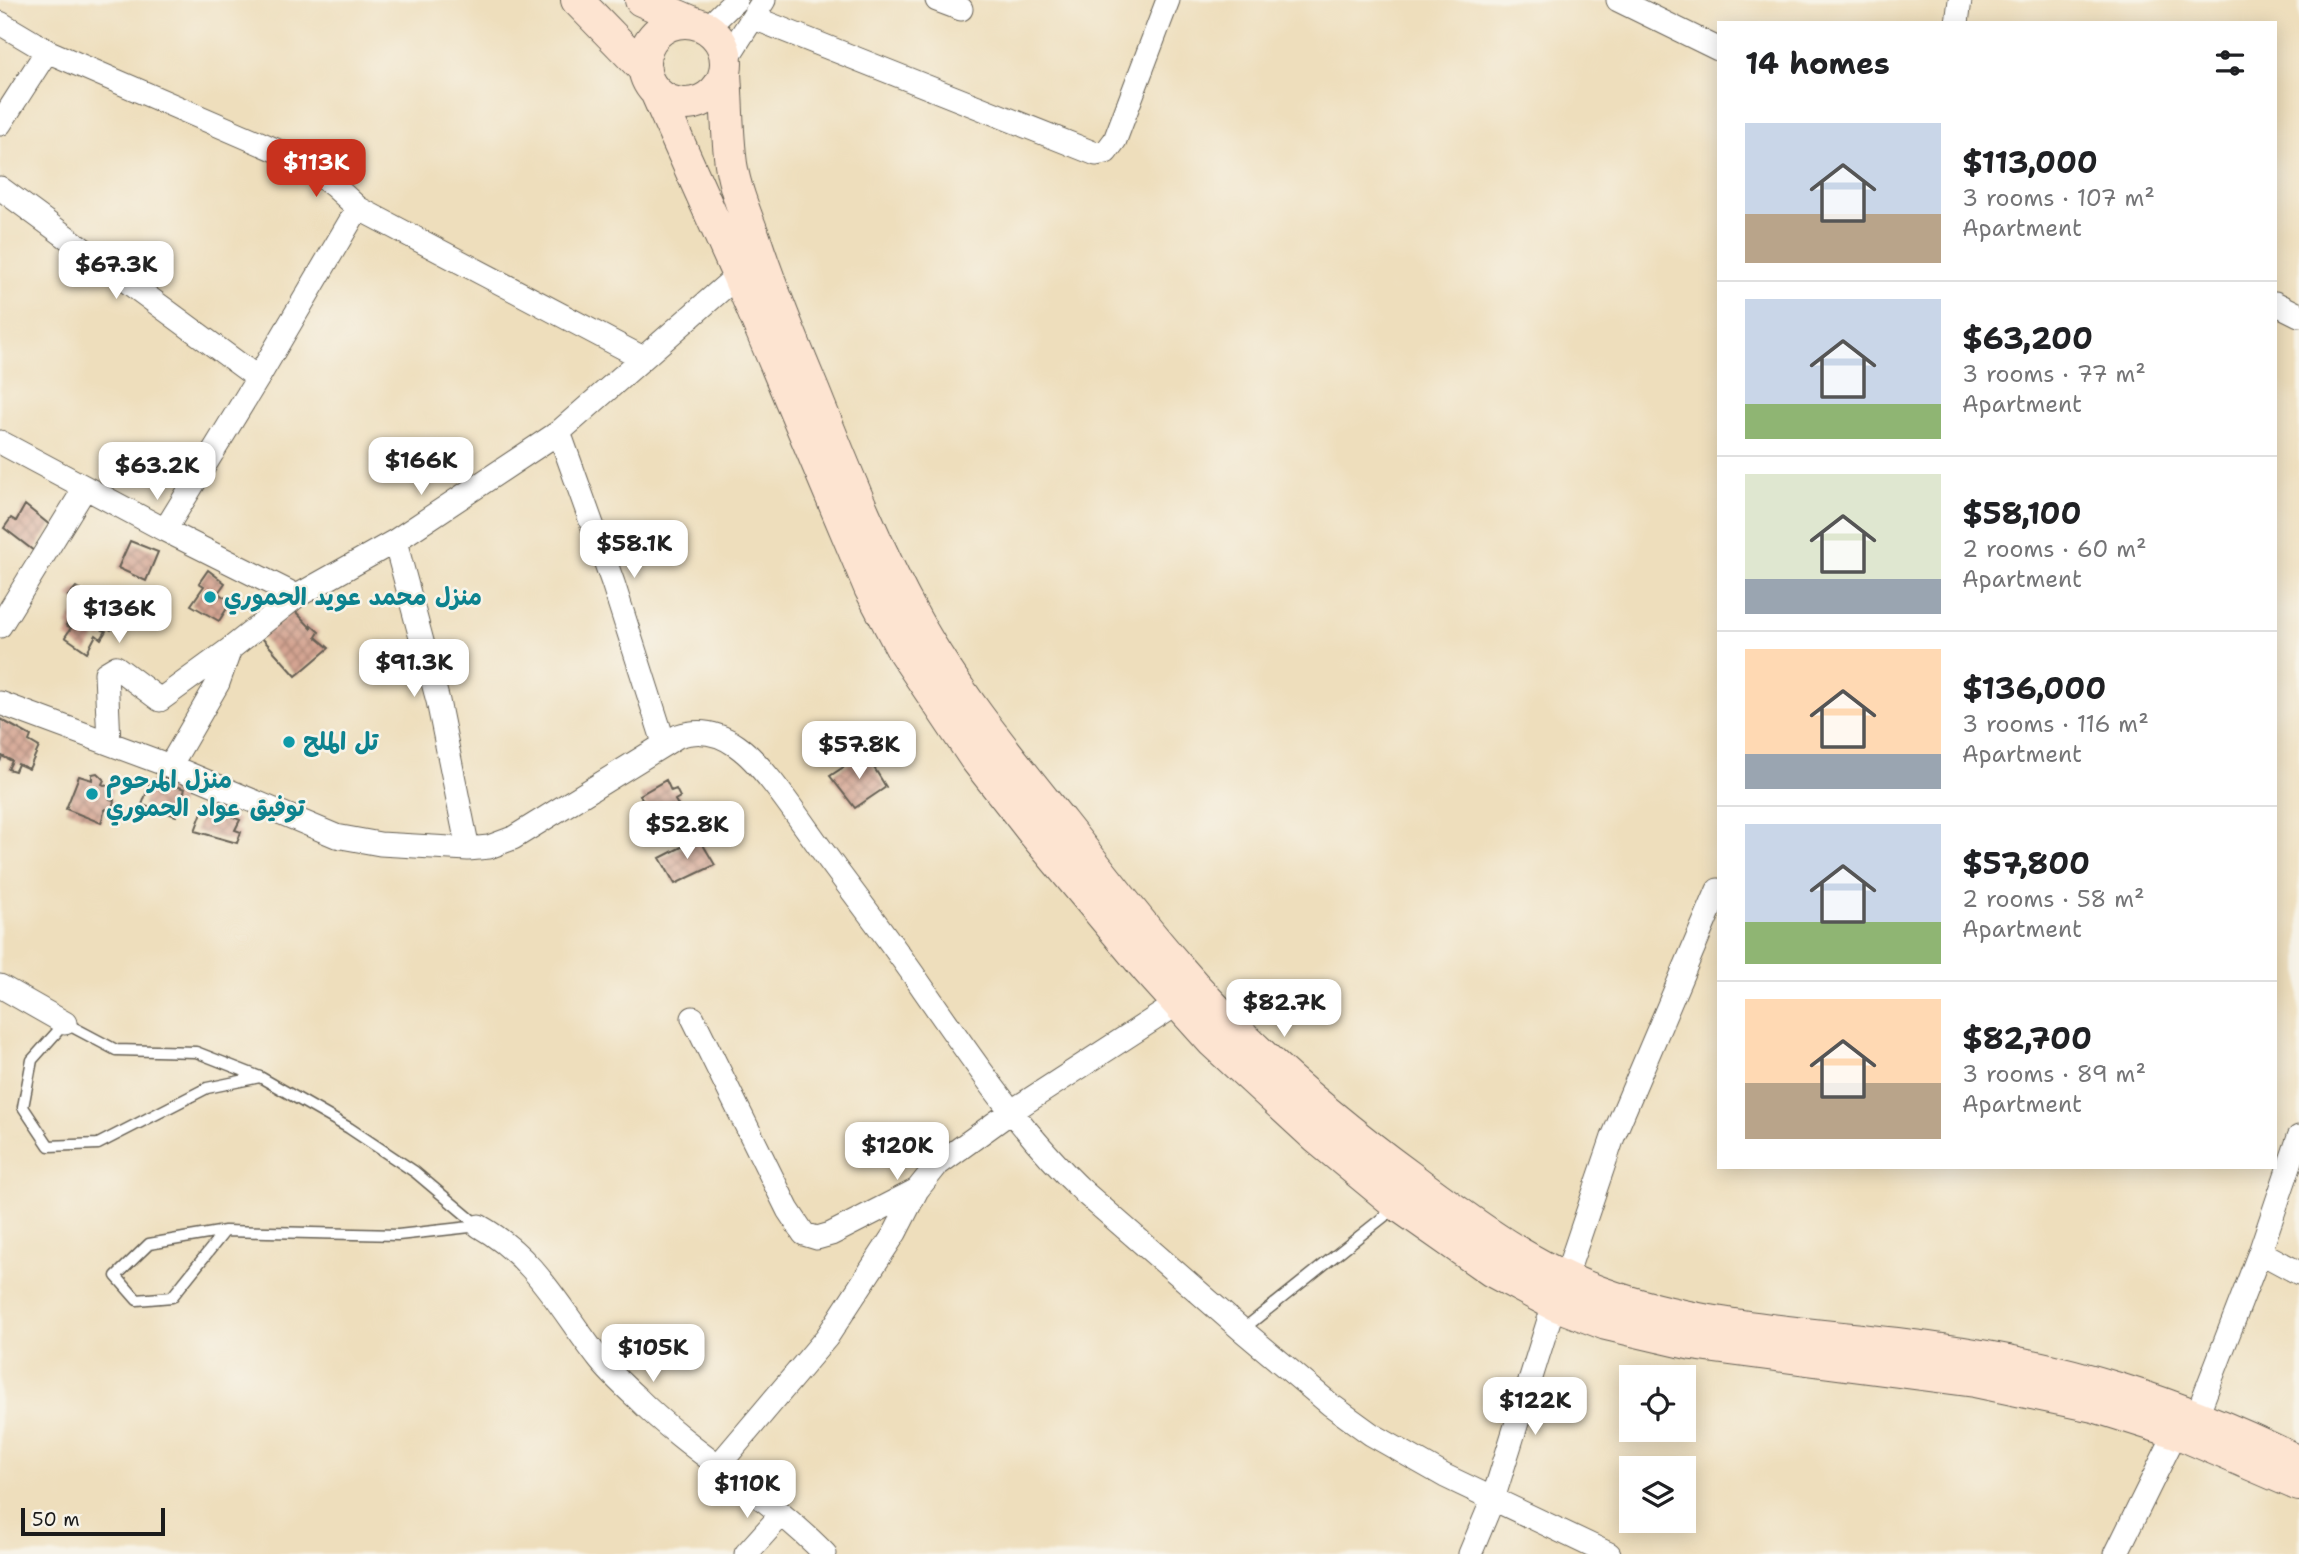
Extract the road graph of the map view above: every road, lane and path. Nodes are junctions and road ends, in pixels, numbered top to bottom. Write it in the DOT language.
graph roads {
  1 [pos="577,0"];
  2 [pos="641,0"];
  3 [pos="736,0"];
  4 [pos="937,0"];
  5 [pos="1168,0"];
  6 [pos="1618,0"];
  7 [pos="1960,0"];
  8 [pos="759,9"];
  9 [pos="961,9"];
  10 [pos="1957,21"];
  11 [pos="0,23"];
  12 [pos="700,25"];
  13 [pos="1717,49"];
  14 [pos="47,51"];
  15 [pos="726,66"];
  16 [pos="651,81"];
  17 [pos="0,124"];
  18 [pos="0,188"];
  19 [pos="358,208"];
  20 [pos="738,275"];
  21 [pos="2277,304"];
  22 [pos="2299,315"];
  23 [pos="643,358"];
  24 [pos="258,379"];
  25 [pos="559,432"];
  26 [pos="0,442"];
  27 [pos="85,488"];
  28 [pos="165,530"];
  29 [pos="395,541"];
  30 [pos="297,596"];
  31 [pos="0,626"];
  32 [pos="230,649"];
  33 [pos="0,704"];
  34 [pos="109,743"];
  35 [pos="664,743"];
  36 [pos="170,766"];
  37 [pos="468,849"];
  38 [pos="1717,892"];
  39 [pos="0,986"];
  40 [pos="1177,1004"];
  41 [pos="693,1017"];
  42 [pos="65,1023"];
  43 [pos="261,1077"];
  44 [pos="1012,1111"];
  45 [pos="2299,1138"];
  46 [pos="917,1190"];
  47 [pos="1398,1205"];
  48 [pos="478,1226"];
  49 [pos="225,1231"];
  50 [pos="2260,1252"];
  51 [pos="2299,1273"];
  52 [pos="1559,1291"];
  53 [pos="1242,1330"];
  54 [pos="2187,1424"];
  55 [pos="2299,1462"];
  56 [pos="718,1466"];
  57 [pos="2299,1485"];
  58 [pos="1493,1499"];
  59 [pos="781,1515"];
  60 [pos="746,1554"];
  61 [pos="824,1554"];
  62 [pos="1470,1554"];
  63 [pos="1609,1554"];
  64 [pos="2116,1554"];
  1 -- 16 [label="main road"];
  2 -- 12 [label="main road"];
  3 -- 12 [label="street"];
  4 -- 9 [label="street"];
  5 -- 8 [label="street"];
  6 -- 13 [label="street"];
  7 -- 10 [label="street"];
  8 -- 15 [label="street"];
  11 -- 14 [label="street"];
  12 -- 15 [label="main road"];
  12 -- 16 [label="main road"];
  14 -- 17 [label="street"];
  14 -- 19 [label="street"];
  15 -- 16 [label="main road"];
  15 -- 52 [label="main road"];
  16 -- 20 [label="main road"];
  18 -- 24 [label="street"];
  19 -- 23 [label="street"];
  19 -- 24 [label="street"];
  20 -- 23 [label="street"];
  20 -- 40 [label="main road"];
  21 -- 22 [label="street"];
  23 -- 25 [label="street"];
  24 -- 28 [label="street"];
  25 -- 29 [label="street"];
  25 -- 35 [label="street"];
  26 -- 27 [label="street"];
  27 -- 28 [label="street"];
  27 -- 31 [label="street"];
  28 -- 30 [label="street"];
  29 -- 30 [label="street"];
  29 -- 37 [label="street"];
  30 -- 32 [label="street"];
  32 -- 34 [label="street"];
  32 -- 36 [label="street"];
  33 -- 34 [label="street"];
  34 -- 36 [label="street"];
  35 -- 37 [label="street"];
  35 -- 44 [label="street"];
  36 -- 37 [label="street"];
  38 -- 52 [label="street"];
  39 -- 42 [label="street"];
  40 -- 44 [label="street"];
  40 -- 47 [label="main road"];
  41 -- 46 [label="street"];
  42 -- 43 [label="lane"];
  42 -- 43 [label="lane"];
  43 -- 48 [label="lane"];
  44 -- 46 [label="street"];
  44 -- 53 [label="street"];
  45 -- 50 [label="street"];
  46 -- 56 [label="street"];
  47 -- 52 [label="main road"];
  47 -- 53 [label="lane"];
  48 -- 49 [label="lane"];
  48 -- 56 [label="street"];
  49 -- 49 [label="lane"];
  50 -- 51 [label="street"];
  50 -- 54 [label="street"];
  52 -- 54 [label="main road"];
  52 -- 58 [label="street"];
  53 -- 58 [label="street"];
  54 -- 55 [label="main road"];
  54 -- 57 [label="main road"];
  54 -- 64 [label="street"];
  56 -- 59 [label="street"];
  58 -- 62 [label="street"];
  58 -- 63 [label="street"];
  59 -- 60 [label="street"];
  59 -- 61 [label="street"];
}
